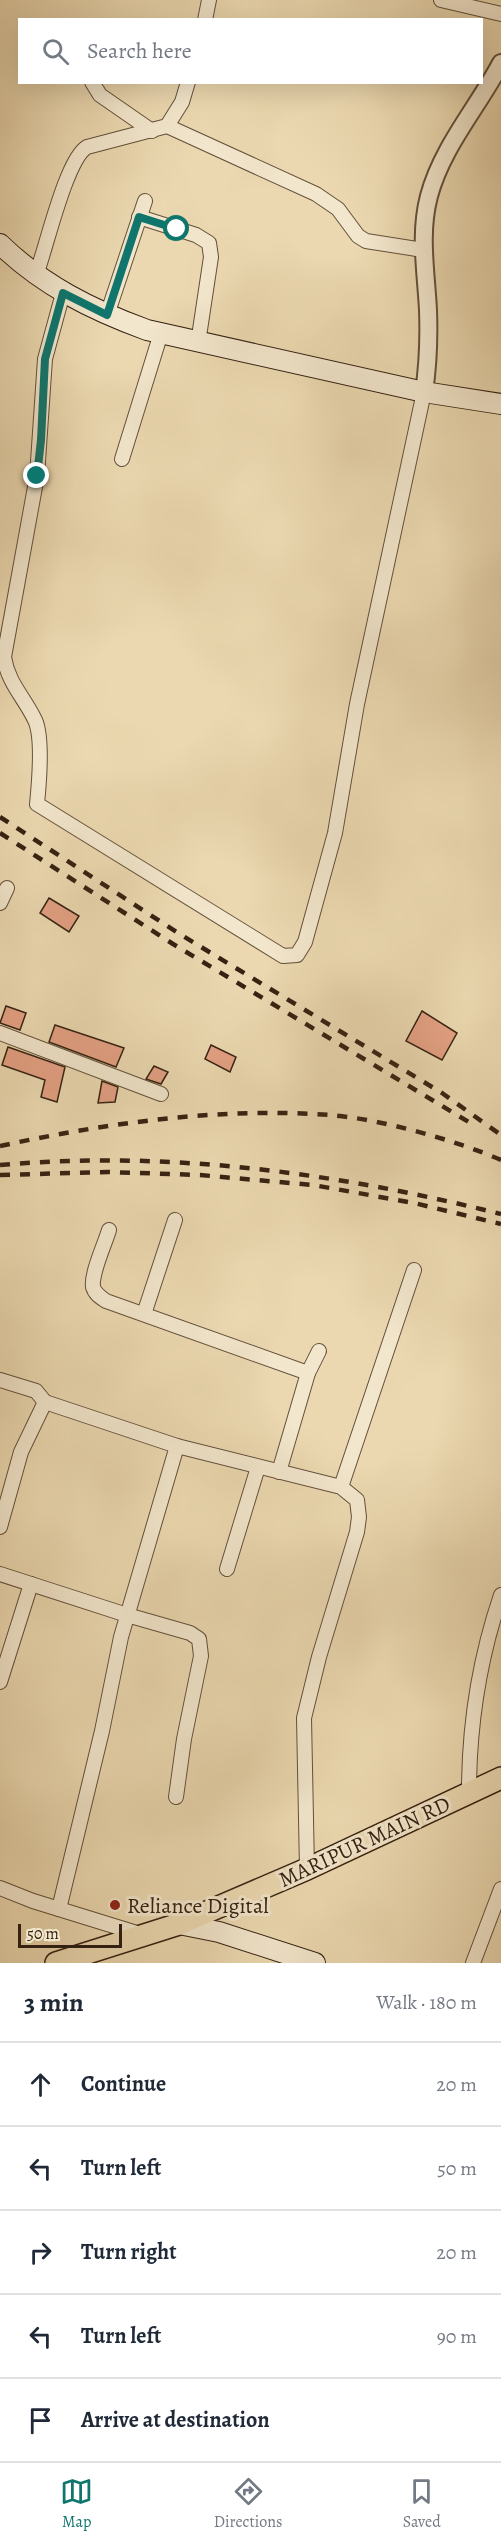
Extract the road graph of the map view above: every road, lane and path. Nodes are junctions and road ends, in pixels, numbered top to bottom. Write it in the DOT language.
graph roads {
  1 [pos="441,0"];
  2 [pos="204,1"];
  3 [pos="501,15"];
  4 [pos="205,18"];
  5 [pos="501,63"];
  6 [pos="94,84"];
  7 [pos="187,84"];
  8 [pos="167,126"];
  9 [pos="152,131"];
  10 [pos="145,201"];
  11 [pos="139,217"];
  12 [pos="0,244"];
  13 [pos="423,250"];
  14 [pos="36,275"];
  15 [pos="63,293"];
  16 [pos="107,315"];
  17 [pos="161,333"];
  18 [pos="198,343"];
  19 [pos="424,392"];
  20 [pos="501,404"];
  21 [pos="122,459"];
  22 [pos="7,888"];
  23 [pos="0,903"];
  24 [pos="0,1033"];
  25 [pos="161,1094"];
  26 [pos="175,1220"];
  27 [pos="109,1230"];
  28 [pos="414,1270"];
  29 [pos="144,1314"];
  30 [pos="319,1351"];
  31 [pos="308,1373"];
  32 [pos="0,1380"];
  33 [pos="45,1402"];
  34 [pos="177,1446"];
  35 [pos="258,1467"];
  36 [pos="279,1472"];
  37 [pos="341,1487"];
  38 [pos="0,1527"];
  39 [pos="227,1569"];
  40 [pos="0,1574"];
  41 [pos="31,1584"];
  42 [pos="501,1595"];
  43 [pos="127,1615"];
  44 [pos="0,1682"];
  45 [pos="501,1778"];
  46 [pos="469,1792"];
  47 [pos="176,1797"];
  48 [pos="308,1869"];
  49 [pos="0,1887"];
  50 [pos="501,1889"];
  51 [pos="59,1909"];
  52 [pos="180,1924"];
  53 [pos="147,1936"];
  54 [pos="56,1963"];
  55 [pos="315,1963"];
  56 [pos="473,1963"];
  1 -- 3 [label="street"];
  2 -- 4 [label="street"];
  5 -- 13 [label="street"];
  6 -- 9 [label="street"];
  7 -- 8 [label="street"];
  8 -- 9 [label="street"];
  8 -- 13 [label="street"];
  9 -- 14 [label="street"];
  10 -- 11 [label="street"];
  11 -- 16 [label="street"];
  11 -- 18 [label="street"];
  12 -- 14 [label="main road"];
  13 -- 19 [label="street"];
  14 -- 15 [label="main road"];
  15 -- 16 [label="main road"];
  15 -- 19 [label="street"];
  16 -- 17 [label="main road"];
  17 -- 18 [label="main road"];
  17 -- 21 [label="street"];
  18 -- 19 [label="main road"];
  19 -- 20 [label="main road"];
  22 -- 23 [label="street"];
  24 -- 25 [label="street"];
  26 -- 29 [label="street"];
  27 -- 29 [label="street"];
  28 -- 37 [label="street"];
  29 -- 31 [label="street"];
  30 -- 31 [label="street"];
  31 -- 36 [label="street"];
  32 -- 33 [label="street"];
  33 -- 34 [label="street"];
  33 -- 38 [label="street"];
  34 -- 35 [label="street"];
  34 -- 43 [label="street"];
  35 -- 36 [label="street"];
  35 -- 39 [label="street"];
  36 -- 37 [label="street"];
  37 -- 48 [label="street"];
  40 -- 41 [label="street"];
  41 -- 43 [label="street"];
  41 -- 44 [label="street"];
  42 -- 46 [label="street"];
  43 -- 47 [label="street"];
  43 -- 51 [label="street"];
  45 -- 46 [label="main road, MARIPUR MAIN RD"];
  46 -- 48 [label="main road, MARIPUR MAIN RD"];
  48 -- 52 [label="main road, MARIPUR MAIN RD"];
  49 -- 51 [label="street"];
  50 -- 56 [label="street"];
  51 -- 53 [label="street"];
  52 -- 53 [label="main road, MARIPUR MAIN RD"];
  52 -- 55 [label="main road"];
  53 -- 54 [label="main road, MARIPUR MAIN RD"];
}
